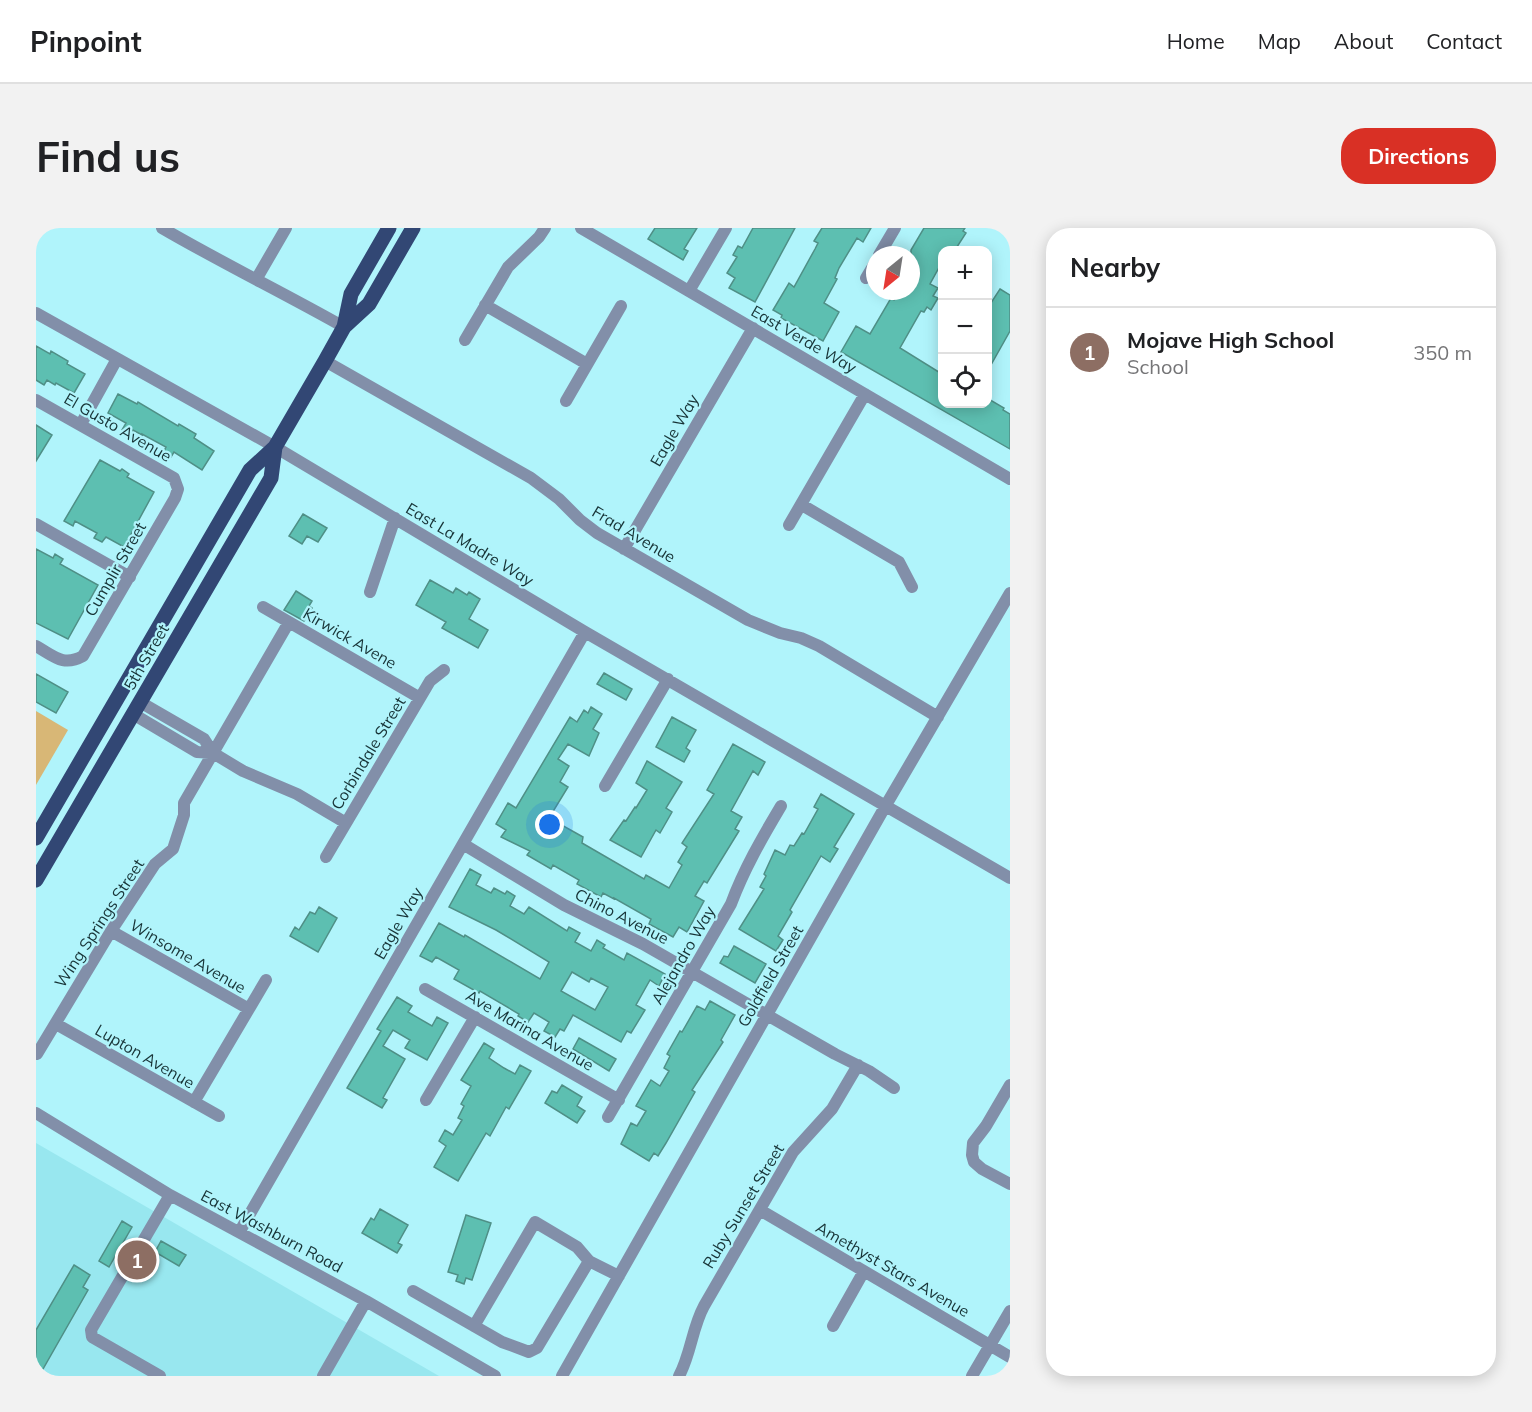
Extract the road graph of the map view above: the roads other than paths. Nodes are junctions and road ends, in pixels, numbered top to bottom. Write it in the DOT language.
graph roads {
  1 [pos="162,228"];
  2 [pos="286,228"];
  3 [pos="390,228"];
  4 [pos="413,228"];
  5 [pos="545,228"];
  6 [pos="581,228"];
  7 [pos="726,228"];
  8 [pos="895,228"];
  9 [pos="884,246"];
  10 [pos="257,278"];
  11 [pos="689,291"];
  12 [pos="485,305"];
  13 [pos="621,306"];
  14 [pos="36,313"];
  15 [pos="345,327"];
  16 [pos="753,328"];
  17 [pos="465,340"];
  18 [pos="117,359"];
  19 [pos="324,362"];
  20 [pos="587,364"];
  21 [pos="866,394"];
  22 [pos="36,399"];
  23 [pos="566,401"];
  24 [pos="81,424"];
  25 [pos="275,447"];
  26 [pos="1010,478"];
  27 [pos="178,489"];
  28 [pos="802,505"];
  29 [pos="395,518"];
  30 [pos="36,524"];
  31 [pos="789,525"];
  32 [pos="624,549"];
  33 [pos="130,577"];
  34 [pos="912,586"];
  35 [pos="370,592"];
  36 [pos="1010,593"];
  37 [pos="263,607"];
  38 [pos="289,622"];
  39 [pos="585,632"];
  40 [pos="36,646"];
  41 [pos="444,670"];
  42 [pos="668,679"];
  43 [pos="420,698"];
  44 [pos="136,708"];
  45 [pos="938,717"];
  46 [pos="189,730"];
  47 [pos="182,743"];
  48 [pos="213,753"];
  49 [pos="605,786"];
  50 [pos="886,805"];
  51 [pos="781,806"];
  52 [pos="346,823"];
  53 [pos="36,838"];
  54 [pos="463,844"];
  55 [pos="326,857"];
  56 [pos="1010,878"];
  57 [pos="36,880"];
  58 [pos="111,931"];
  59 [pos="692,972"];
  60 [pos="266,980"];
  61 [pos="426,989"];
  62 [pos="249,1010"];
  63 [pos="767,1016"];
  64 [pos="475,1017"];
  65 [pos="56,1024"];
  66 [pos="37,1054"];
  67 [pos="858,1065"];
  68 [pos="1010,1085"];
  69 [pos="894,1088"];
  70 [pos="426,1100"];
  71 [pos="619,1100"];
  72 [pos="194,1102"];
  73 [pos="36,1113"];
  74 [pos="219,1116"];
  75 [pos="608,1117"];
  76 [pos="1010,1184"];
  77 [pos="170,1195"];
  78 [pos="760,1210"];
  79 [pos="240,1231"];
  80 [pos="589,1261"];
  81 [pos="864,1271"];
  82 [pos="619,1276"];
  83 [pos="413,1291"];
  84 [pos="366,1301"];
  85 [pos="1010,1311"];
  86 [pos="474,1326"];
  87 [pos="833,1326"];
  88 [pos="990,1345"];
  89 [pos="1010,1357"];
  90 [pos="160,1376"];
  91 [pos="323,1376"];
  92 [pos="495,1376"];
  93 [pos="562,1376"];
  94 [pos="679,1376"];
  95 [pos="972,1376"];
  1 -- 10 [label="street"];
  2 -- 10 [label="street"];
  3 -- 15 [label="main road, 5th Street"];
  4 -- 15 [label="main road, 5th Street"];
  5 -- 12 [label="street"];
  6 -- 11 [label="street, East Verde Way"];
  7 -- 11 [label="street"];
  8 -- 9 [label="street"];
  10 -- 15 [label="street"];
  11 -- 16 [label="street, East Verde Way"];
  12 -- 17 [label="street"];
  12 -- 20 [label="street"];
  13 -- 20 [label="street"];
  14 -- 18 [label="street, East La Madre Way"];
  15 -- 19 [label="main road, 5th Street"];
  16 -- 21 [label="street, East Verde Way"];
  16 -- 32 [label="street, Eagle Way"];
  18 -- 24 [label="street"];
  18 -- 25 [label="street, East La Madre Way"];
  19 -- 25 [label="main road, 5th Street"];
  19 -- 32 [label="street, Frad Avenue"];
  20 -- 23 [label="street"];
  21 -- 26 [label="street, East Verde Way"];
  21 -- 28 [label="street"];
  22 -- 24 [label="street, El Gusto Avenue"];
  24 -- 27 [label="street, El Gusto Avenue"];
  25 -- 29 [label="street, East La Madre Way"];
  25 -- 44 [label="main road, 5th Street"];
  25 -- 53 [label="main road, 5th Street"];
  27 -- 33 [label="street, Cumplir Street"];
  28 -- 31 [label="street"];
  28 -- 34 [label="street"];
  29 -- 35 [label="street"];
  29 -- 39 [label="street, East La Madre Way"];
  30 -- 33 [label="street"];
  32 -- 45 [label="street, Frad Avenue"];
  33 -- 40 [label="street, Cumplir Street"];
  36 -- 45 [label="street, Goldfield Street"];
  37 -- 38 [label="street, Kirwick Avene"];
  38 -- 43 [label="street, Kirwick Avene"];
  38 -- 48 [label="street, Wing Springs Street"];
  39 -- 42 [label="street, East La Madre Way"];
  39 -- 54 [label="street, Eagle Way"];
  41 -- 43 [label="street, Corbindale Street"];
  42 -- 49 [label="street"];
  42 -- 50 [label="street, East La Madre Way"];
  43 -- 52 [label="street, Corbindale Street"];
  44 -- 46 [label="street"];
  44 -- 47 [label="street"];
  44 -- 57 [label="main road, 5th Street"];
  45 -- 50 [label="street, Goldfield Street"];
  46 -- 47 [label="street"];
  46 -- 48 [label="street"];
  47 -- 48 [label="street"];
  48 -- 52 [label="street"];
  48 -- 58 [label="street, Wing Springs Street"];
  50 -- 56 [label="street, East La Madre Way"];
  50 -- 63 [label="street, Goldfield Street"];
  51 -- 59 [label="street, Alejandro Way"];
  52 -- 55 [label="street, Corbindale Street"];
  54 -- 59 [label="street, Chino Avenue"];
  54 -- 79 [label="street, Eagle Way"];
  58 -- 62 [label="street, Winsome Avenue"];
  58 -- 65 [label="street, Wing Springs Street"];
  59 -- 63 [label="street, Chino Avenue"];
  59 -- 71 [label="street, Alejandro Way"];
  60 -- 62 [label="street"];
  61 -- 64 [label="street, Ave Marina Avenue"];
  62 -- 72 [label="street"];
  63 -- 67 [label="street, Chino Avenue"];
  63 -- 82 [label="street, Goldfield Street"];
  64 -- 70 [label="street"];
  64 -- 71 [label="street, Ave Marina Avenue"];
  65 -- 66 [label="street, Wing Springs Street"];
  65 -- 72 [label="street, Lupton Avenue"];
  67 -- 69 [label="street, Chino Avenue"];
  67 -- 78 [label="street, Ruby Sunset Street"];
  68 -- 76 [label="street"];
  71 -- 75 [label="street, Alejandro Way"];
  72 -- 74 [label="street, Lupton Avenue"];
  73 -- 77 [label="street, East Washburn Road"];
  77 -- 79 [label="street, East Washburn Road"];
  77 -- 90 [label="street"];
  78 -- 81 [label="street, Amethyst Stars Avenue"];
  78 -- 94 [label="street, Ruby Sunset Street"];
  79 -- 84 [label="street, East Washburn Road"];
  80 -- 82 [label="street"];
  80 -- 86 [label="street"];
  80 -- 86 [label="street"];
  81 -- 87 [label="street"];
  81 -- 88 [label="street, Amethyst Stars Avenue"];
  82 -- 93 [label="street, Goldfield Street"];
  83 -- 86 [label="street"];
  84 -- 91 [label="street"];
  84 -- 92 [label="street, East Washburn Road"];
  85 -- 88 [label="street"];
  88 -- 89 [label="street, Amethyst Stars Avenue"];
  88 -- 95 [label="street"];
}
